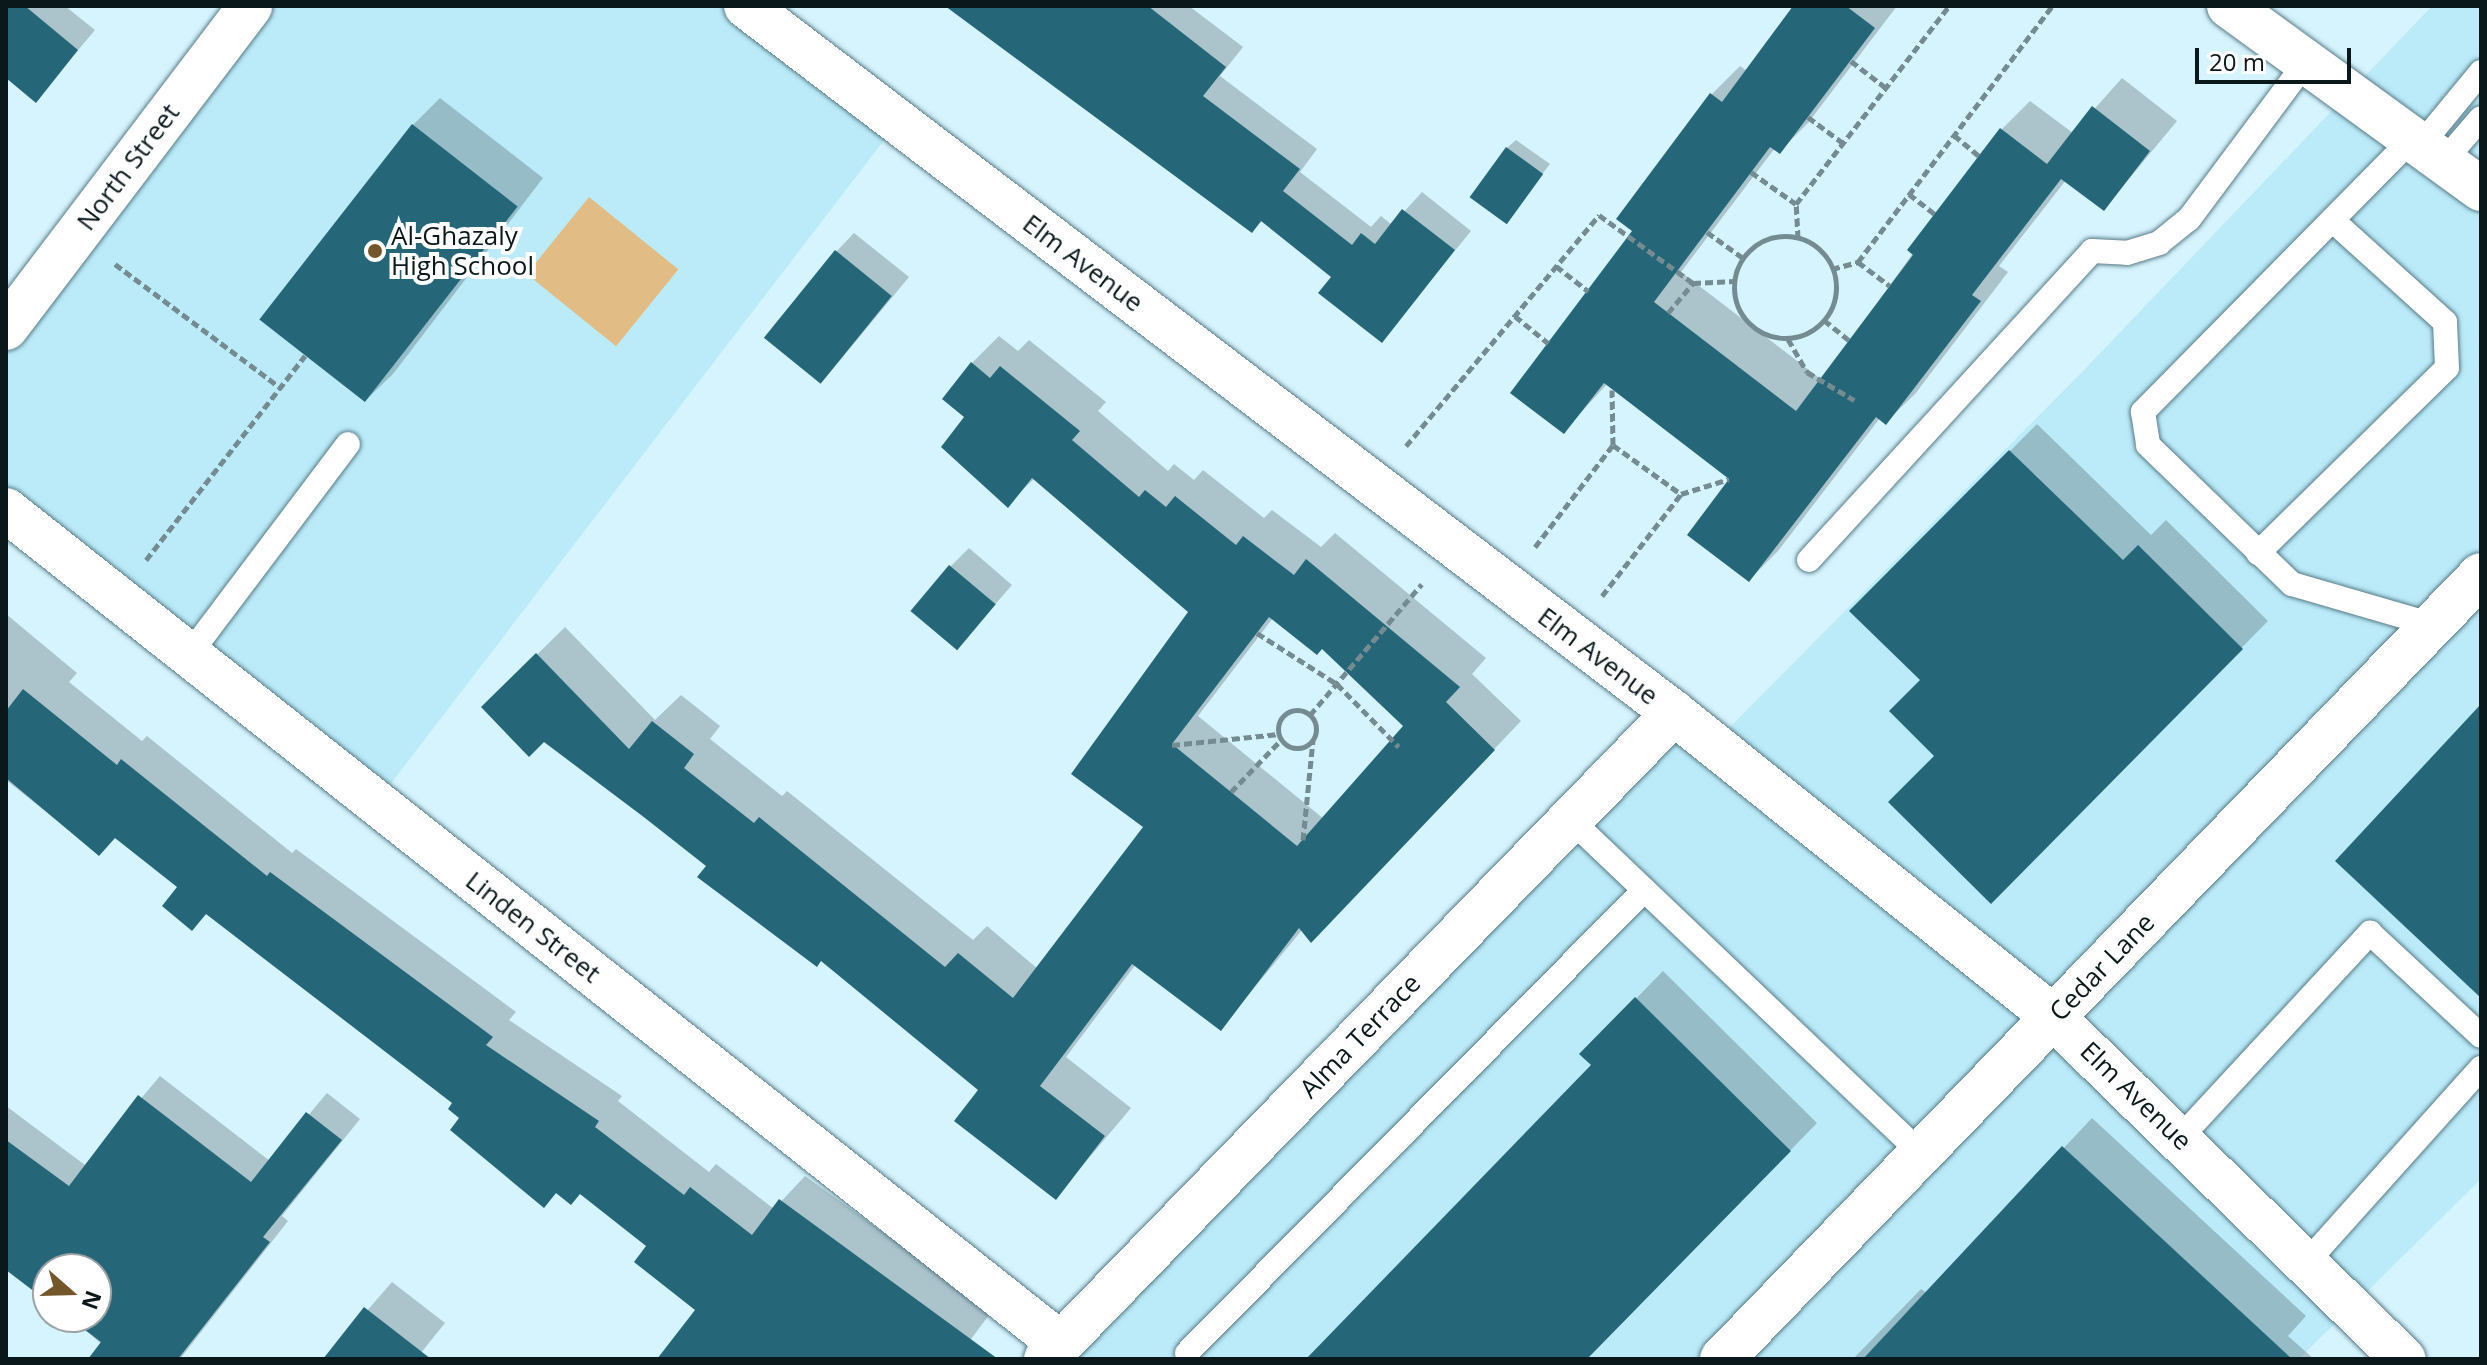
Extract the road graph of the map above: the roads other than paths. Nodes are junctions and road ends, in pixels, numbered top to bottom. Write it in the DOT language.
graph roads {
  1 [pos="250,6"];
  2 [pos="746,6"];
  3 [pos="2229,6"];
  4 [pos="2306,62"];
  5 [pos="2481,72"];
  6 [pos="2481,118"];
  7 [pos="2425,149"];
  8 [pos="2481,189"];
  9 [pos="2332,220"];
  10 [pos="6,328"];
  11 [pos="348,444"];
  12 [pos="6,510"];
  13 [pos="2258,553"];
  14 [pos="1809,560"];
  15 [pos="2481,575"];
  16 [pos="2433,625"];
  17 [pos="189,655"];
  18 [pos="1674,713"];
  19 [pos="1571,820"];
  20 [pos="1644,890"];
  21 [pos="2053,1017"];
  22 [pos="2481,1036"];
  23 [pos="2481,1068"];
  24 [pos="2180,1138"];
  25 [pos="1922,1154"];
  26 [pos="2306,1263"];
  27 [pos="1054,1351"];
  28 [pos="1187,1353"];
  29 [pos="1722,1359"];
  30 [pos="2404,1359"];
  1 -- 10 [label="street, North Street"];
  2 -- 18 [label="street, Elm Avenue"];
  3 -- 4 [label="street"];
  4 -- 7 [label="street"];
  4 -- 14 [label="lane"];
  5 -- 7 [label="lane"];
  6 -- 7 [label="lane"];
  7 -- 8 [label="street"];
  7 -- 9 [label="lane"];
  9 -- 13 [label="lane"];
  9 -- 13 [label="lane"];
  11 -- 17 [label="lane"];
  12 -- 17 [label="street, Linden Street"];
  13 -- 16 [label="lane"];
  15 -- 16 [label="street, Cedar Lane"];
  16 -- 21 [label="street, Cedar Lane"];
  17 -- 27 [label="street, Linden Street"];
  18 -- 19 [label="street, Alma Terrace"];
  18 -- 21 [label="street, Elm Avenue"];
  19 -- 20 [label="lane"];
  19 -- 27 [label="street, Alma Terrace"];
  20 -- 25 [label="lane"];
  20 -- 28 [label="lane"];
  21 -- 24 [label="street, Elm Avenue"];
  21 -- 25 [label="street, Cedar Lane"];
  22 -- 24 [label="lane"];
  23 -- 26 [label="lane"];
  24 -- 26 [label="street, Elm Avenue"];
  25 -- 29 [label="street, Cedar Lane"];
  26 -- 30 [label="street, Elm Avenue"];
}
